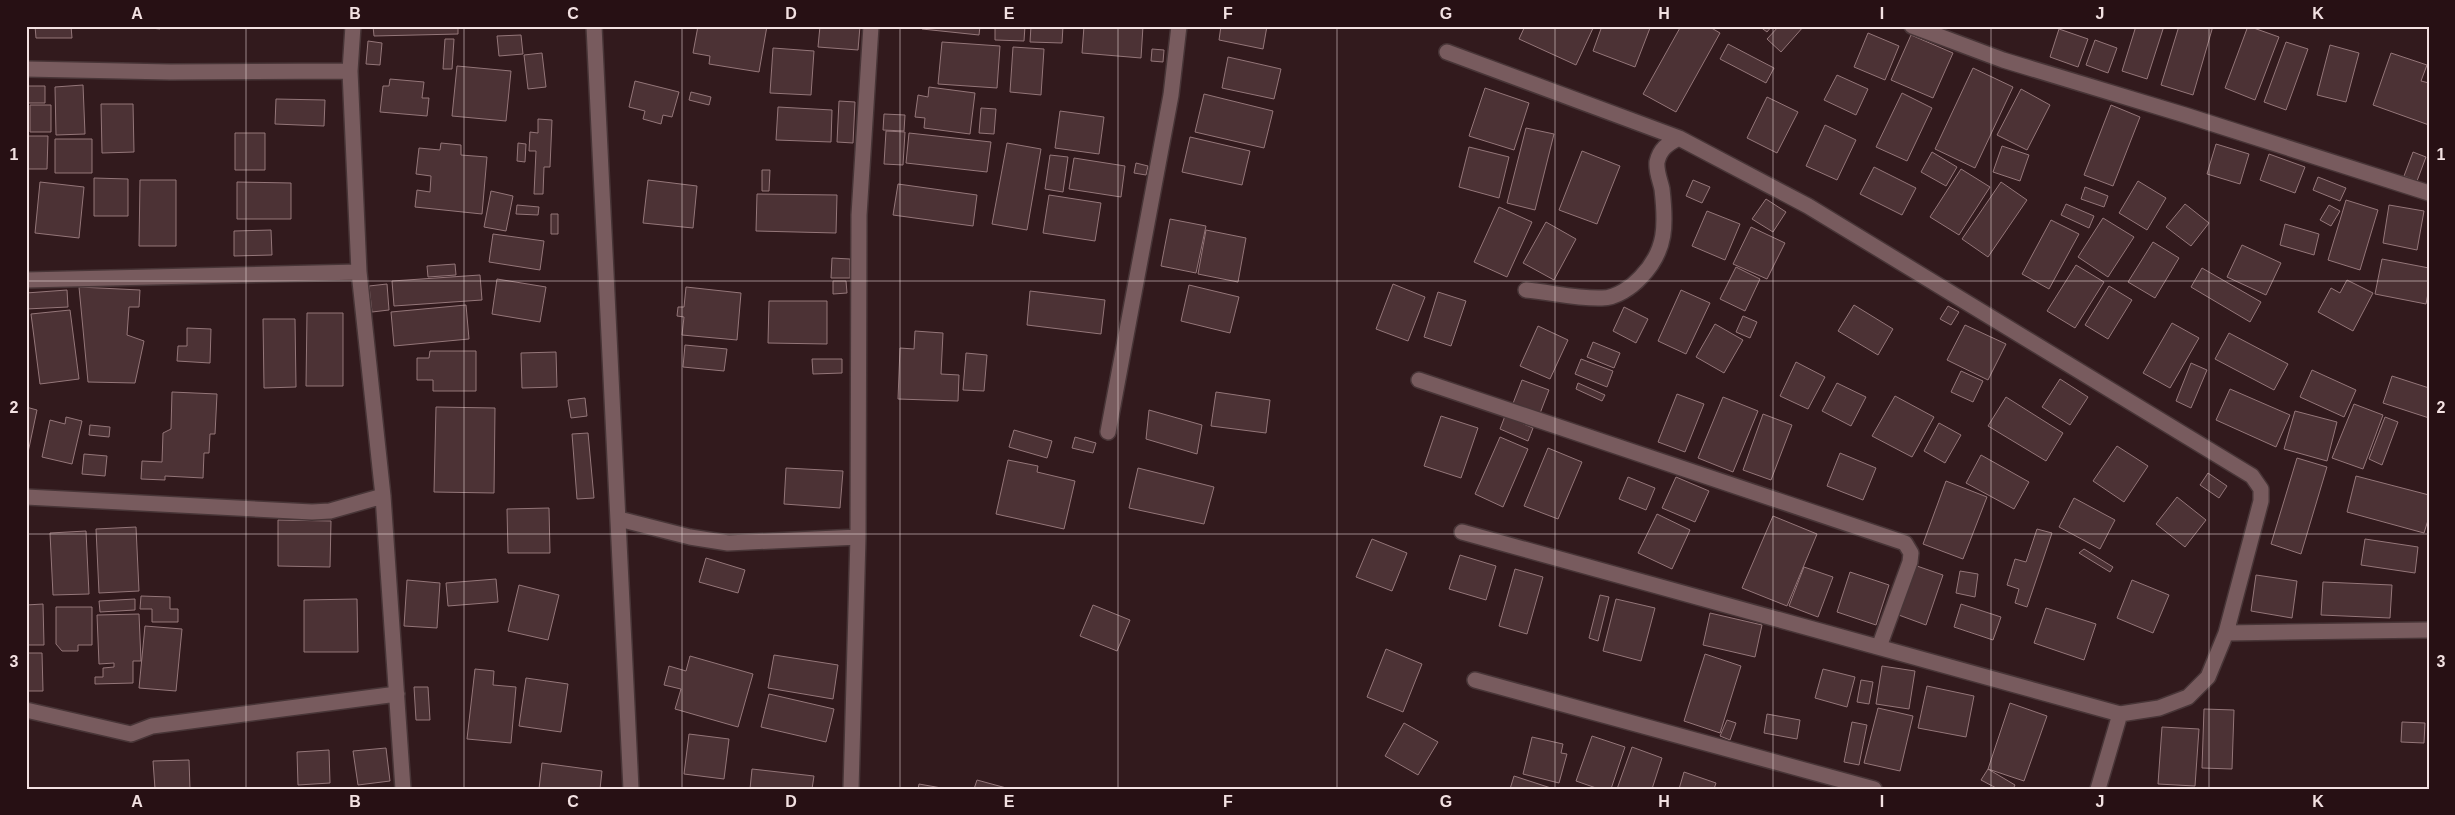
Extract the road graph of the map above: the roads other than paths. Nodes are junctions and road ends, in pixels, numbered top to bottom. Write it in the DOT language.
graph roads {
  1 [pos="353,26"];
  2 [pos="594,26"];
  3 [pos="871,26"];
  4 [pos="1179,26"];
  5 [pos="1912,26"];
  6 [pos="1446,52"];
  7 [pos="26,69"];
  8 [pos="350,71"];
  9 [pos="1679,138"];
  10 [pos="2429,193"];
  11 [pos="360,272"];
  12 [pos="26,280"];
  13 [pos="1526,290"];
  14 [pos="1419,380"];
  15 [pos="1108,432"];
  16 [pos="383,496"];
  17 [pos="26,497"];
  18 [pos="618,518"];
  19 [pos="1462,532"];
  20 [pos="858,537"];
  21 [pos="2429,630"];
  22 [pos="2226,633"];
  23 [pos="1879,647"];
  24 [pos="1475,680"];
  25 [pos="397,694"];
  26 [pos="26,710"];
  27 [pos="2120,714"];
  28 [pos="403,789"];
  29 [pos="631,789"];
  30 [pos="851,789"];
  31 [pos="1874,789"];
  32 [pos="2098,789"];
  1 -- 8 [label="street"];
  2 -- 18 [label="street"];
  3 -- 20 [label="street"];
  4 -- 15 [label="street"];
  5 -- 10 [label="street"];
  6 -- 9 [label="street"];
  7 -- 8 [label="street"];
  8 -- 11 [label="street"];
  9 -- 13 [label="street"];
  9 -- 22 [label="street"];
  11 -- 12 [label="street"];
  11 -- 16 [label="street"];
  14 -- 23 [label="street"];
  16 -- 17 [label="street"];
  16 -- 25 [label="street"];
  18 -- 20 [label="street"];
  18 -- 29 [label="street"];
  19 -- 23 [label="street"];
  20 -- 30 [label="street"];
  21 -- 22 [label="street"];
  22 -- 27 [label="street"];
  23 -- 27 [label="street"];
  24 -- 31 [label="street"];
  25 -- 26 [label="street"];
  25 -- 28 [label="street"];
  27 -- 32 [label="street"];
}
